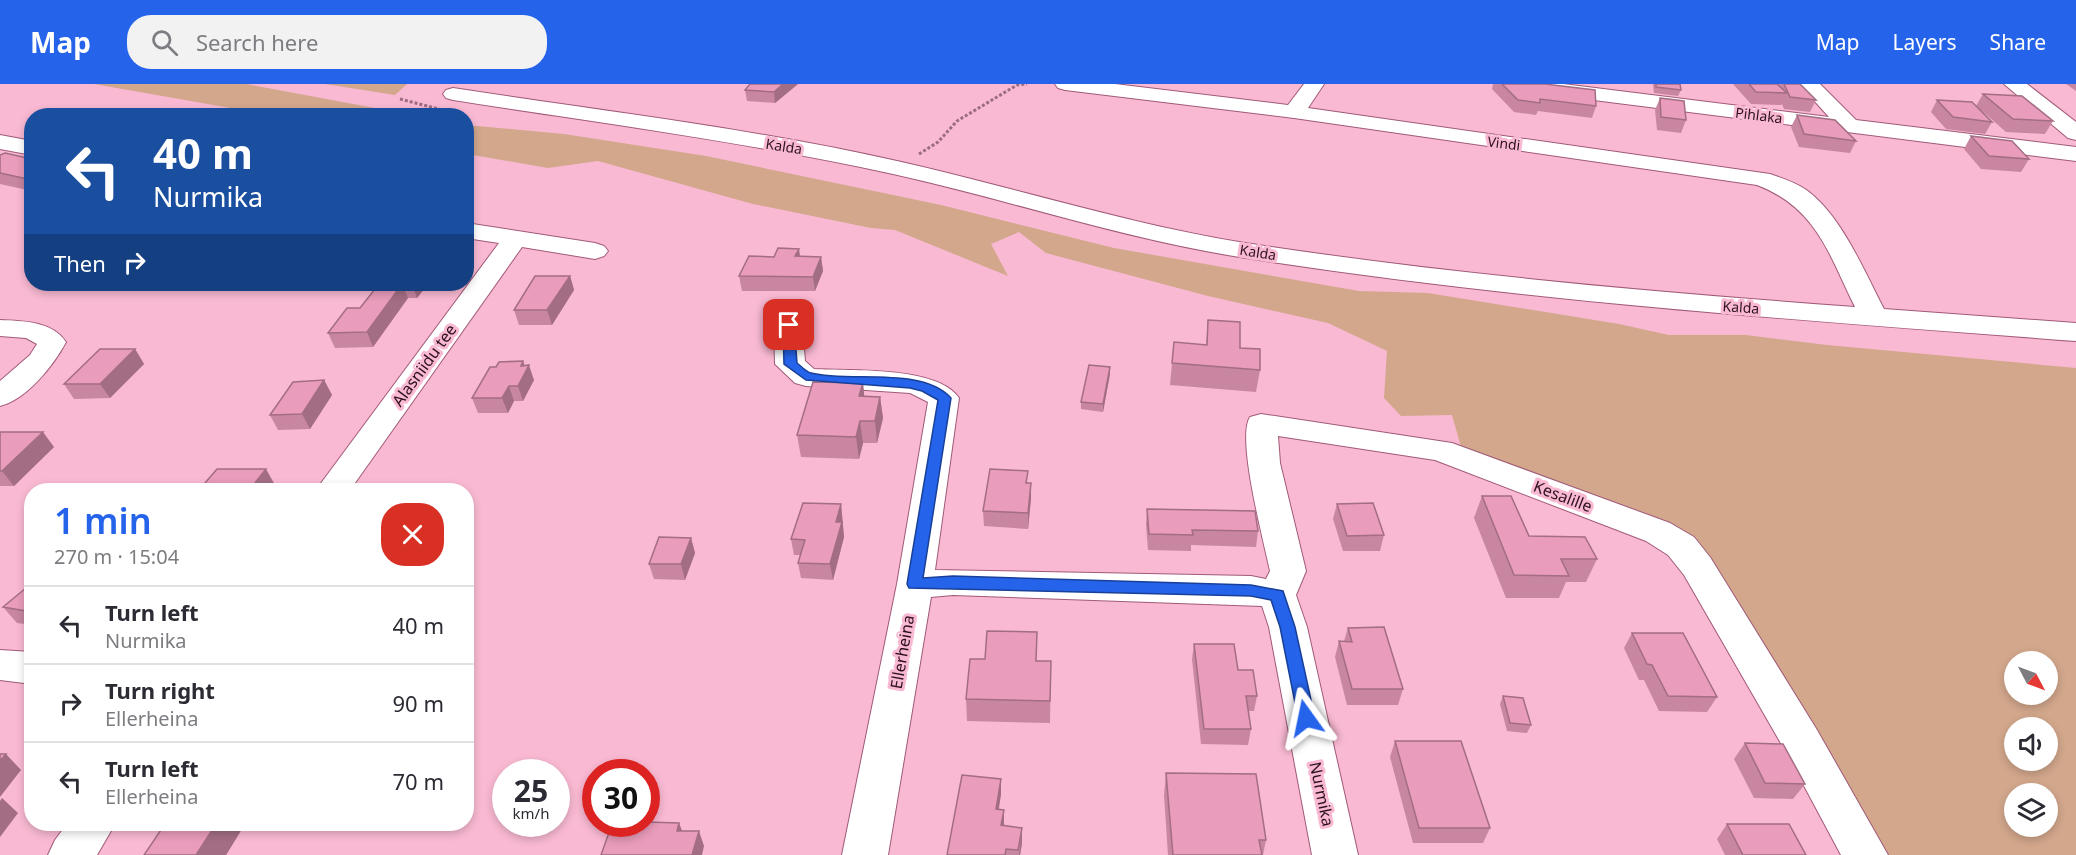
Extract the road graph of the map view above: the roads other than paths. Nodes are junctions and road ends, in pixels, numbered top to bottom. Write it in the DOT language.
graph roads {
  1 [pos="1065,84"];
  2 [pos="1314,84"];
  3 [pos="1514,84"];
  4 [pos="1809,84"];
  5 [pos="2014,84"];
  6 [pos="459,89"];
  7 [pos="1294,112"];
  8 [pos="1851,126"];
  9 [pos="2076,133"];
  10 [pos="0,142"];
  11 [pos="24,146"];
  12 [pos="2076,154"];
  13 [pos="474,231"];
  14 [pos="515,239"];
  15 [pos="595,251"];
  16 [pos="1874,316"];
  17 [pos="789,325"];
  18 [pos="0,328"];
  19 [pos="2076,332"];
  20 [pos="0,397"];
  21 [pos="338,483"];
  22 [pos="915,584"];
  23 [pos="1277,595"];
  24 [pos="0,665"];
  25 [pos="24,667"];
  26 [pos="88,831"];
  27 [pos="71,855"];
  28 [pos="865,855"];
  29 [pos="1335,855"];
  30 [pos="1865,855"];
  1 -- 7 [label="street, Vindi"];
  2 -- 7 [label="street"];
  3 -- 8 [label="street, Pihlaka"];
  4 -- 8 [label="street"];
  5 -- 9 [label="street"];
  6 -- 16 [label="street, Kalda"];
  7 -- 16 [label="street, Vindi"];
  8 -- 12 [label="street, Pihlaka"];
  10 -- 11 [label="street"];
  13 -- 14 [label="street"];
  14 -- 15 [label="street"];
  14 -- 21 [label="street, Alasniidu tee"];
  16 -- 19 [label="street, Kalda"];
  17 -- 22 [label="street, Ellerheina"];
  18 -- 20 [label="street"];
  22 -- 23 [label="street"];
  22 -- 28 [label="street, Ellerheina"];
  23 -- 29 [label="street, Nurmika"];
  23 -- 30 [label="street, Kesalille"];
  24 -- 25 [label="street"];
  26 -- 27 [label="street"];
}
